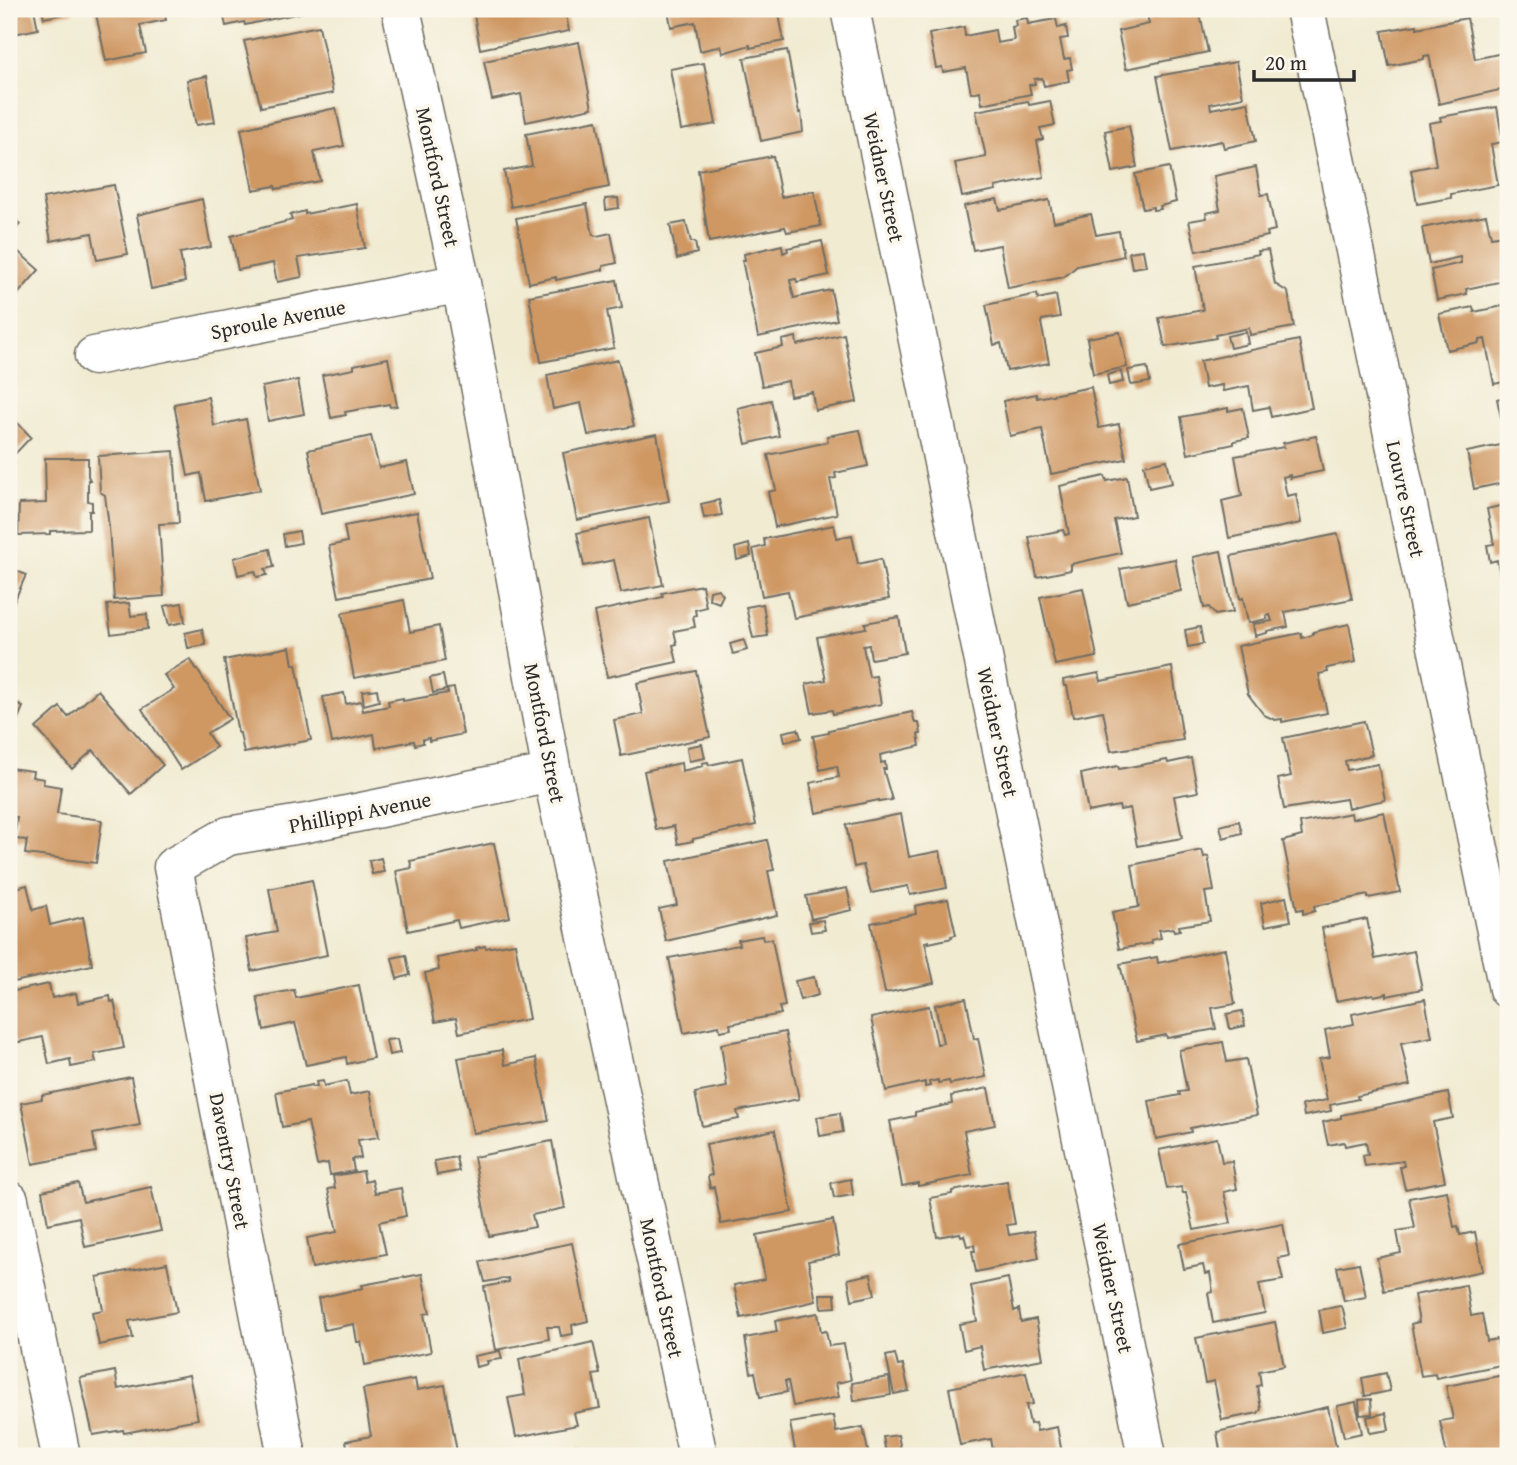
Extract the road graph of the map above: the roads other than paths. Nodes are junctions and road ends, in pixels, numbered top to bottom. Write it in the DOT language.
graph roads {
  1 [pos="401,9"];
  2 [pos="850,9"];
  3 [pos="1305,9"];
  4 [pos="461,283"];
  5 [pos="94,356"];
  6 [pos="552,773"];
  7 [pos="173,867"];
  8 [pos="1508,989"];
  9 [pos="9,1200"];
  10 [pos="61,1456"];
  11 [pos="288,1456"];
  12 [pos="698,1456"];
  13 [pos="1147,1456"];
  1 -- 4 [label="street, Montford Street"];
  2 -- 13 [label="street, Weidner Street"];
  3 -- 8 [label="street, Louvre Street"];
  4 -- 5 [label="street, Sproule Avenue"];
  4 -- 6 [label="street, Montford Street"];
  6 -- 7 [label="street, Phillippi Avenue"];
  6 -- 12 [label="street, Montford Street"];
  7 -- 11 [label="street, Daventry Street"];
  9 -- 10 [label="street"];
}
